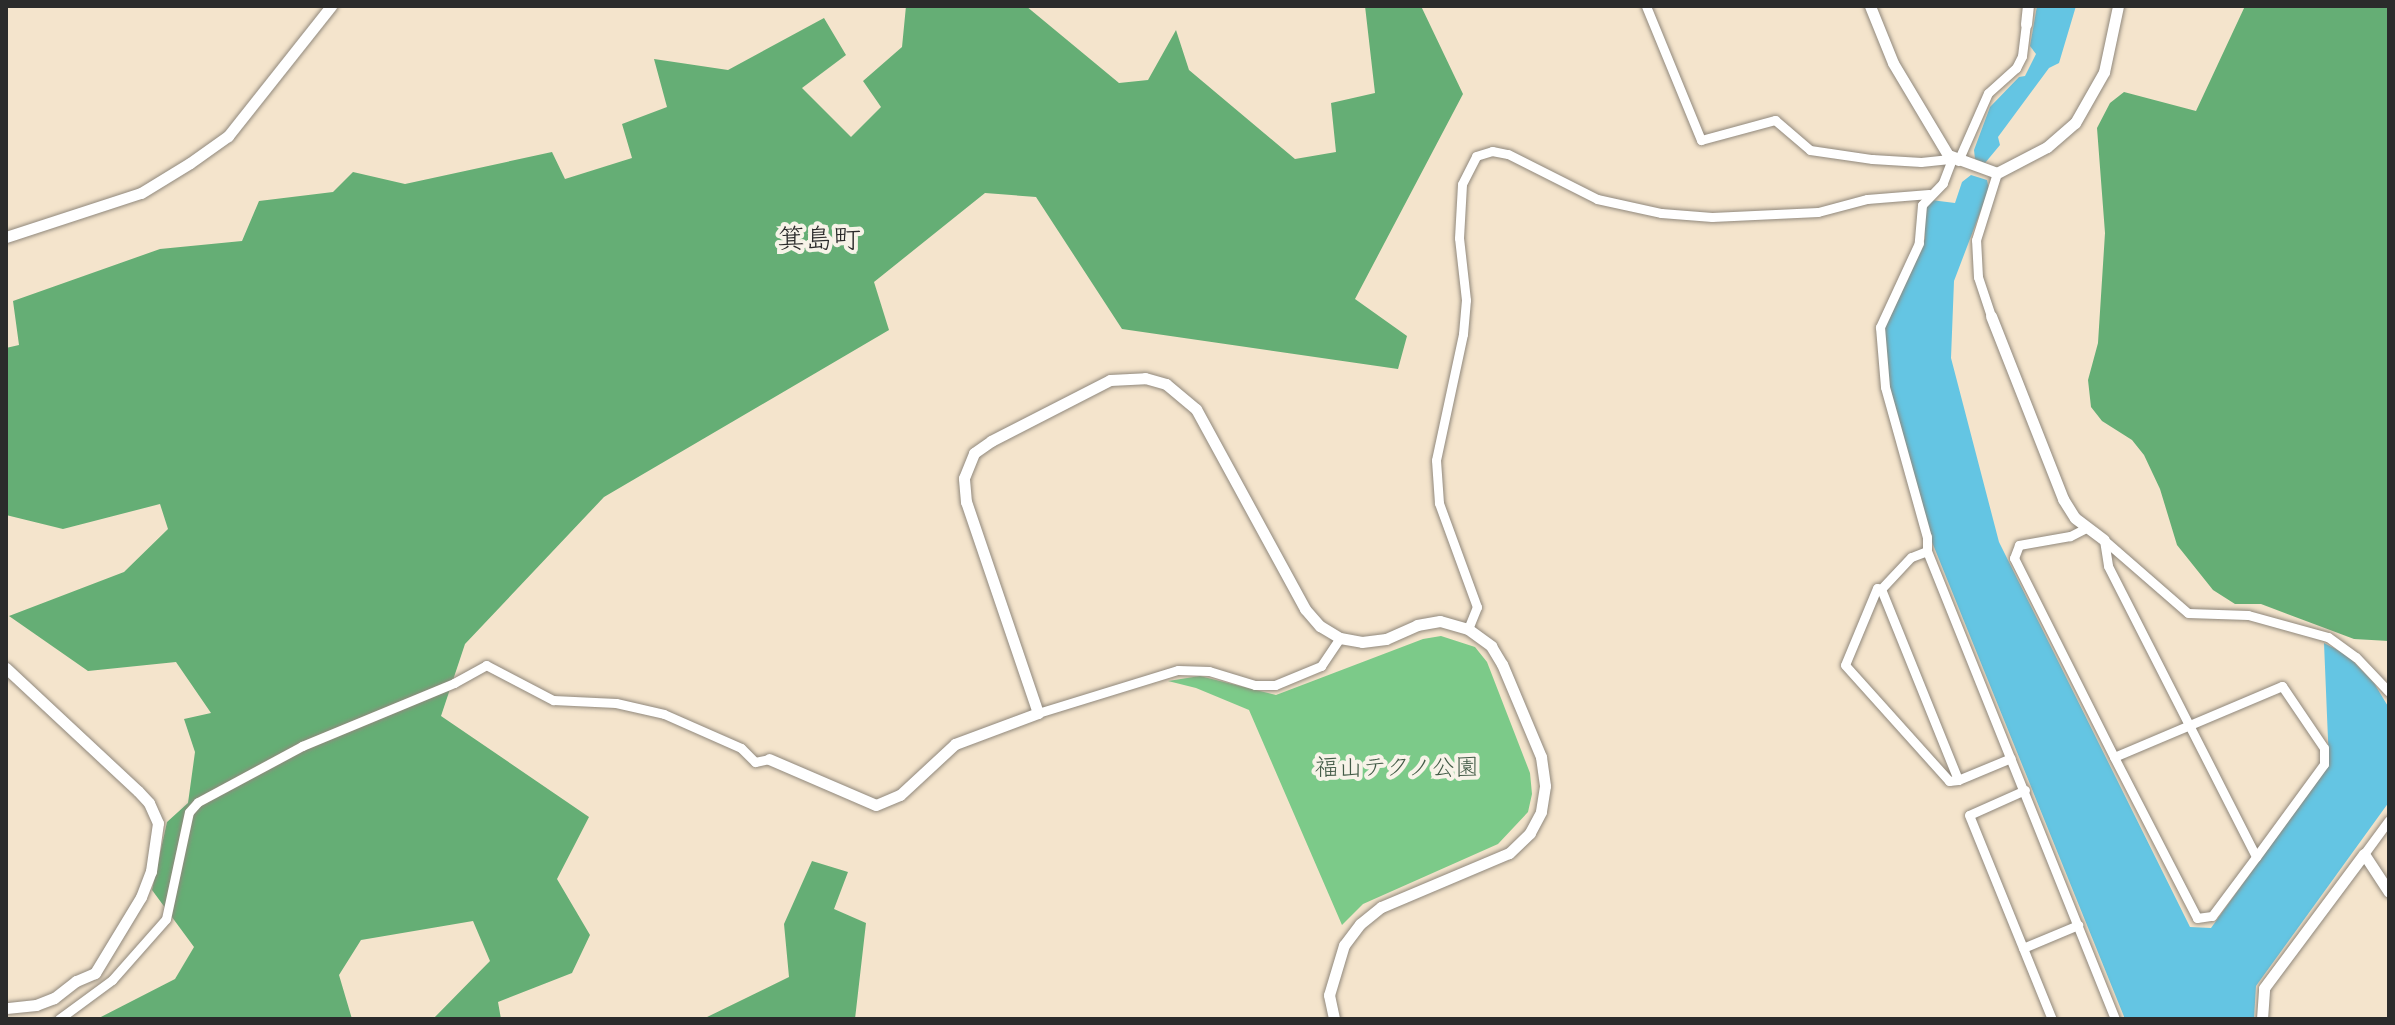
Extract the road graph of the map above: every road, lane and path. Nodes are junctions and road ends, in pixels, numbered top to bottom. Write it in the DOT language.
graph roads {
  1 [pos="331,6"];
  2 [pos="1646,6"];
  3 [pos="1870,6"];
  4 [pos="2028,6"];
  5 [pos="2118,6"];
  6 [pos="2026,24"];
  7 [pos="1955,160"];
  8 [pos="1997,173"];
  9 [pos="1929,194"];
  10 [pos="6,237"];
  11 [pos="1991,316"];
  12 [pos="2086,528"];
  13 [pos="2104,540"];
  14 [pos="1927,551"];
  15 [pos="1881,589"];
  16 [pos="1468,629"];
  17 [pos="1340,638"];
  18 [pos="6,668"];
  19 [pos="2389,692"];
  20 [pos="1038,713"];
  21 [pos="2190,724"];
  22 [pos="2114,757"];
  23 [pos="2011,758"];
  24 [pos="769,759"];
  25 [pos="1958,780"];
  26 [pos="2025,790"];
  27 [pos="2389,820"];
  28 [pos="2364,854"];
  29 [pos="2256,857"];
  30 [pos="2389,892"];
  31 [pos="2078,925"];
  32 [pos="2023,948"];
  33 [pos="95,973"];
  34 [pos="107,985"];
  35 [pos="6,1008"];
  36 [pos="59,1019"];
  37 [pos="1334,1019"];
  38 [pos="2052,1019"];
  39 [pos="2115,1019"];
  40 [pos="2262,1019"];
  1 -- 10 [label="street"];
  2 -- 7 [label="street"];
  3 -- 7 [label="street"];
  4 -- 6 [label="street"];
  5 -- 8 [label="street"];
  6 -- 7 [label="street"];
  7 -- 8 [label="street"];
  7 -- 9 [label="street"];
  8 -- 11 [label="street"];
  9 -- 14 [label="street"];
  9 -- 16 [label="street"];
  11 -- 12 [label="street"];
  12 -- 13 [label="street"];
  12 -- 22 [label="street"];
  13 -- 19 [label="street"];
  13 -- 21 [label="street"];
  14 -- 15 [label="street"];
  14 -- 23 [label="street"];
  15 -- 25 [label="street"];
  15 -- 25 [label="street"];
  16 -- 17 [label="street"];
  16 -- 37 [label="street"];
  17 -- 20 [label="street"];
  17 -- 20 [label="street"];
  18 -- 33 [label="street"];
  20 -- 24 [label="street"];
  21 -- 22 [label="street"];
  21 -- 29 [label="street"];
  21 -- 29 [label="street"];
  22 -- 29 [label="street"];
  23 -- 25 [label="street"];
  23 -- 26 [label="street"];
  24 -- 34 [label="street"];
  26 -- 31 [label="street"];
  26 -- 32 [label="street"];
  27 -- 28 [label="street"];
  28 -- 30 [label="street"];
  28 -- 40 [label="street"];
  31 -- 32 [label="street"];
  31 -- 39 [label="street"];
  32 -- 38 [label="street"];
  33 -- 34 [label="street"];
  33 -- 35 [label="street"];
  34 -- 36 [label="street"];
}
